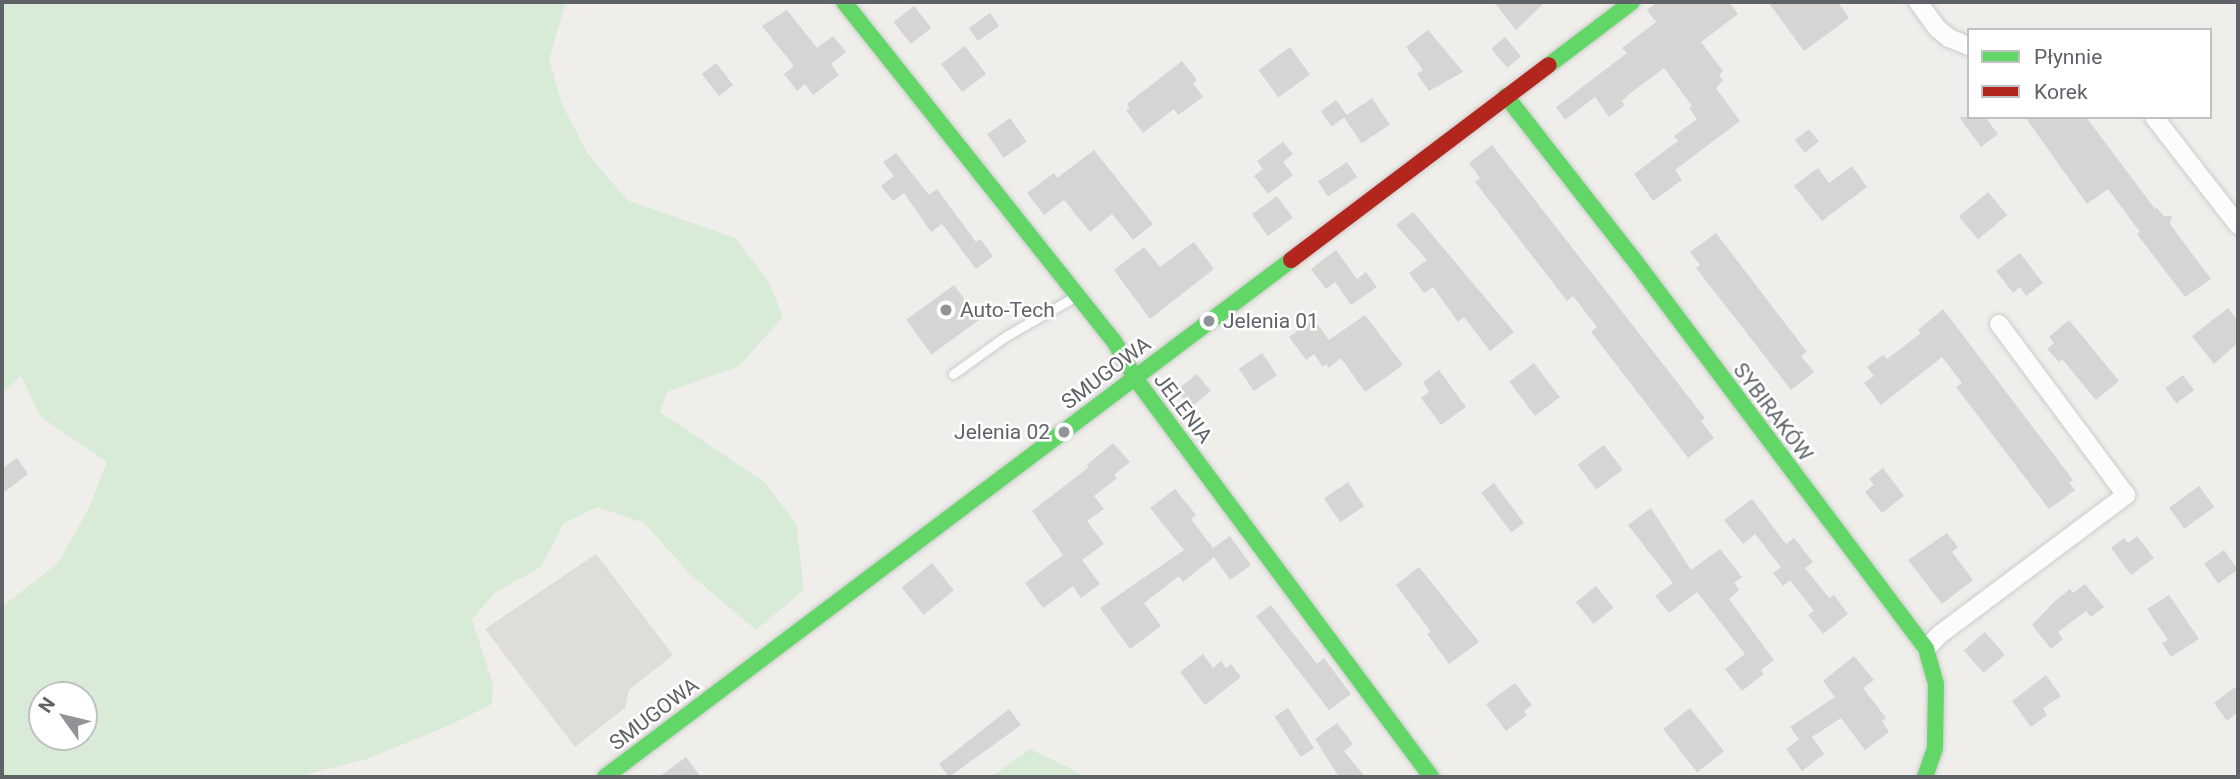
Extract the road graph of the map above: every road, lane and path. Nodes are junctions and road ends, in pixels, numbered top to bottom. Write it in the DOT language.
graph roads {
  1 [pos="844,2"];
  2 [pos="1632,2"];
  3 [pos="1918,2"];
  4 [pos="1967,45"];
  5 [pos="1506,96"];
  6 [pos="2156,119"];
  7 [pos="2238,225"];
  8 [pos="1078,295"];
  9 [pos="1999,324"];
  10 [pos="953,374"];
  11 [pos="1135,379"];
  12 [pos="1926,649"];
  13 [pos="605,777"];
  14 [pos="1431,777"];
  15 [pos="1925,777"];
  1 -- 8 [label="street, JELENIA"];
  2 -- 5 [label="street, SMUGOWA"];
  3 -- 4 [label="street"];
  5 -- 11 [label="street, SMUGOWA"];
  5 -- 12 [label="street, SYBIRAKÓW"];
  6 -- 7 [label="street"];
  8 -- 10 [label="lane"];
  8 -- 11 [label="street, JELENIA"];
  9 -- 12 [label="street"];
  11 -- 13 [label="street, SMUGOWA"];
  11 -- 14 [label="street, JELENIA"];
  12 -- 15 [label="street, SYBIRAKÓW"];
}
